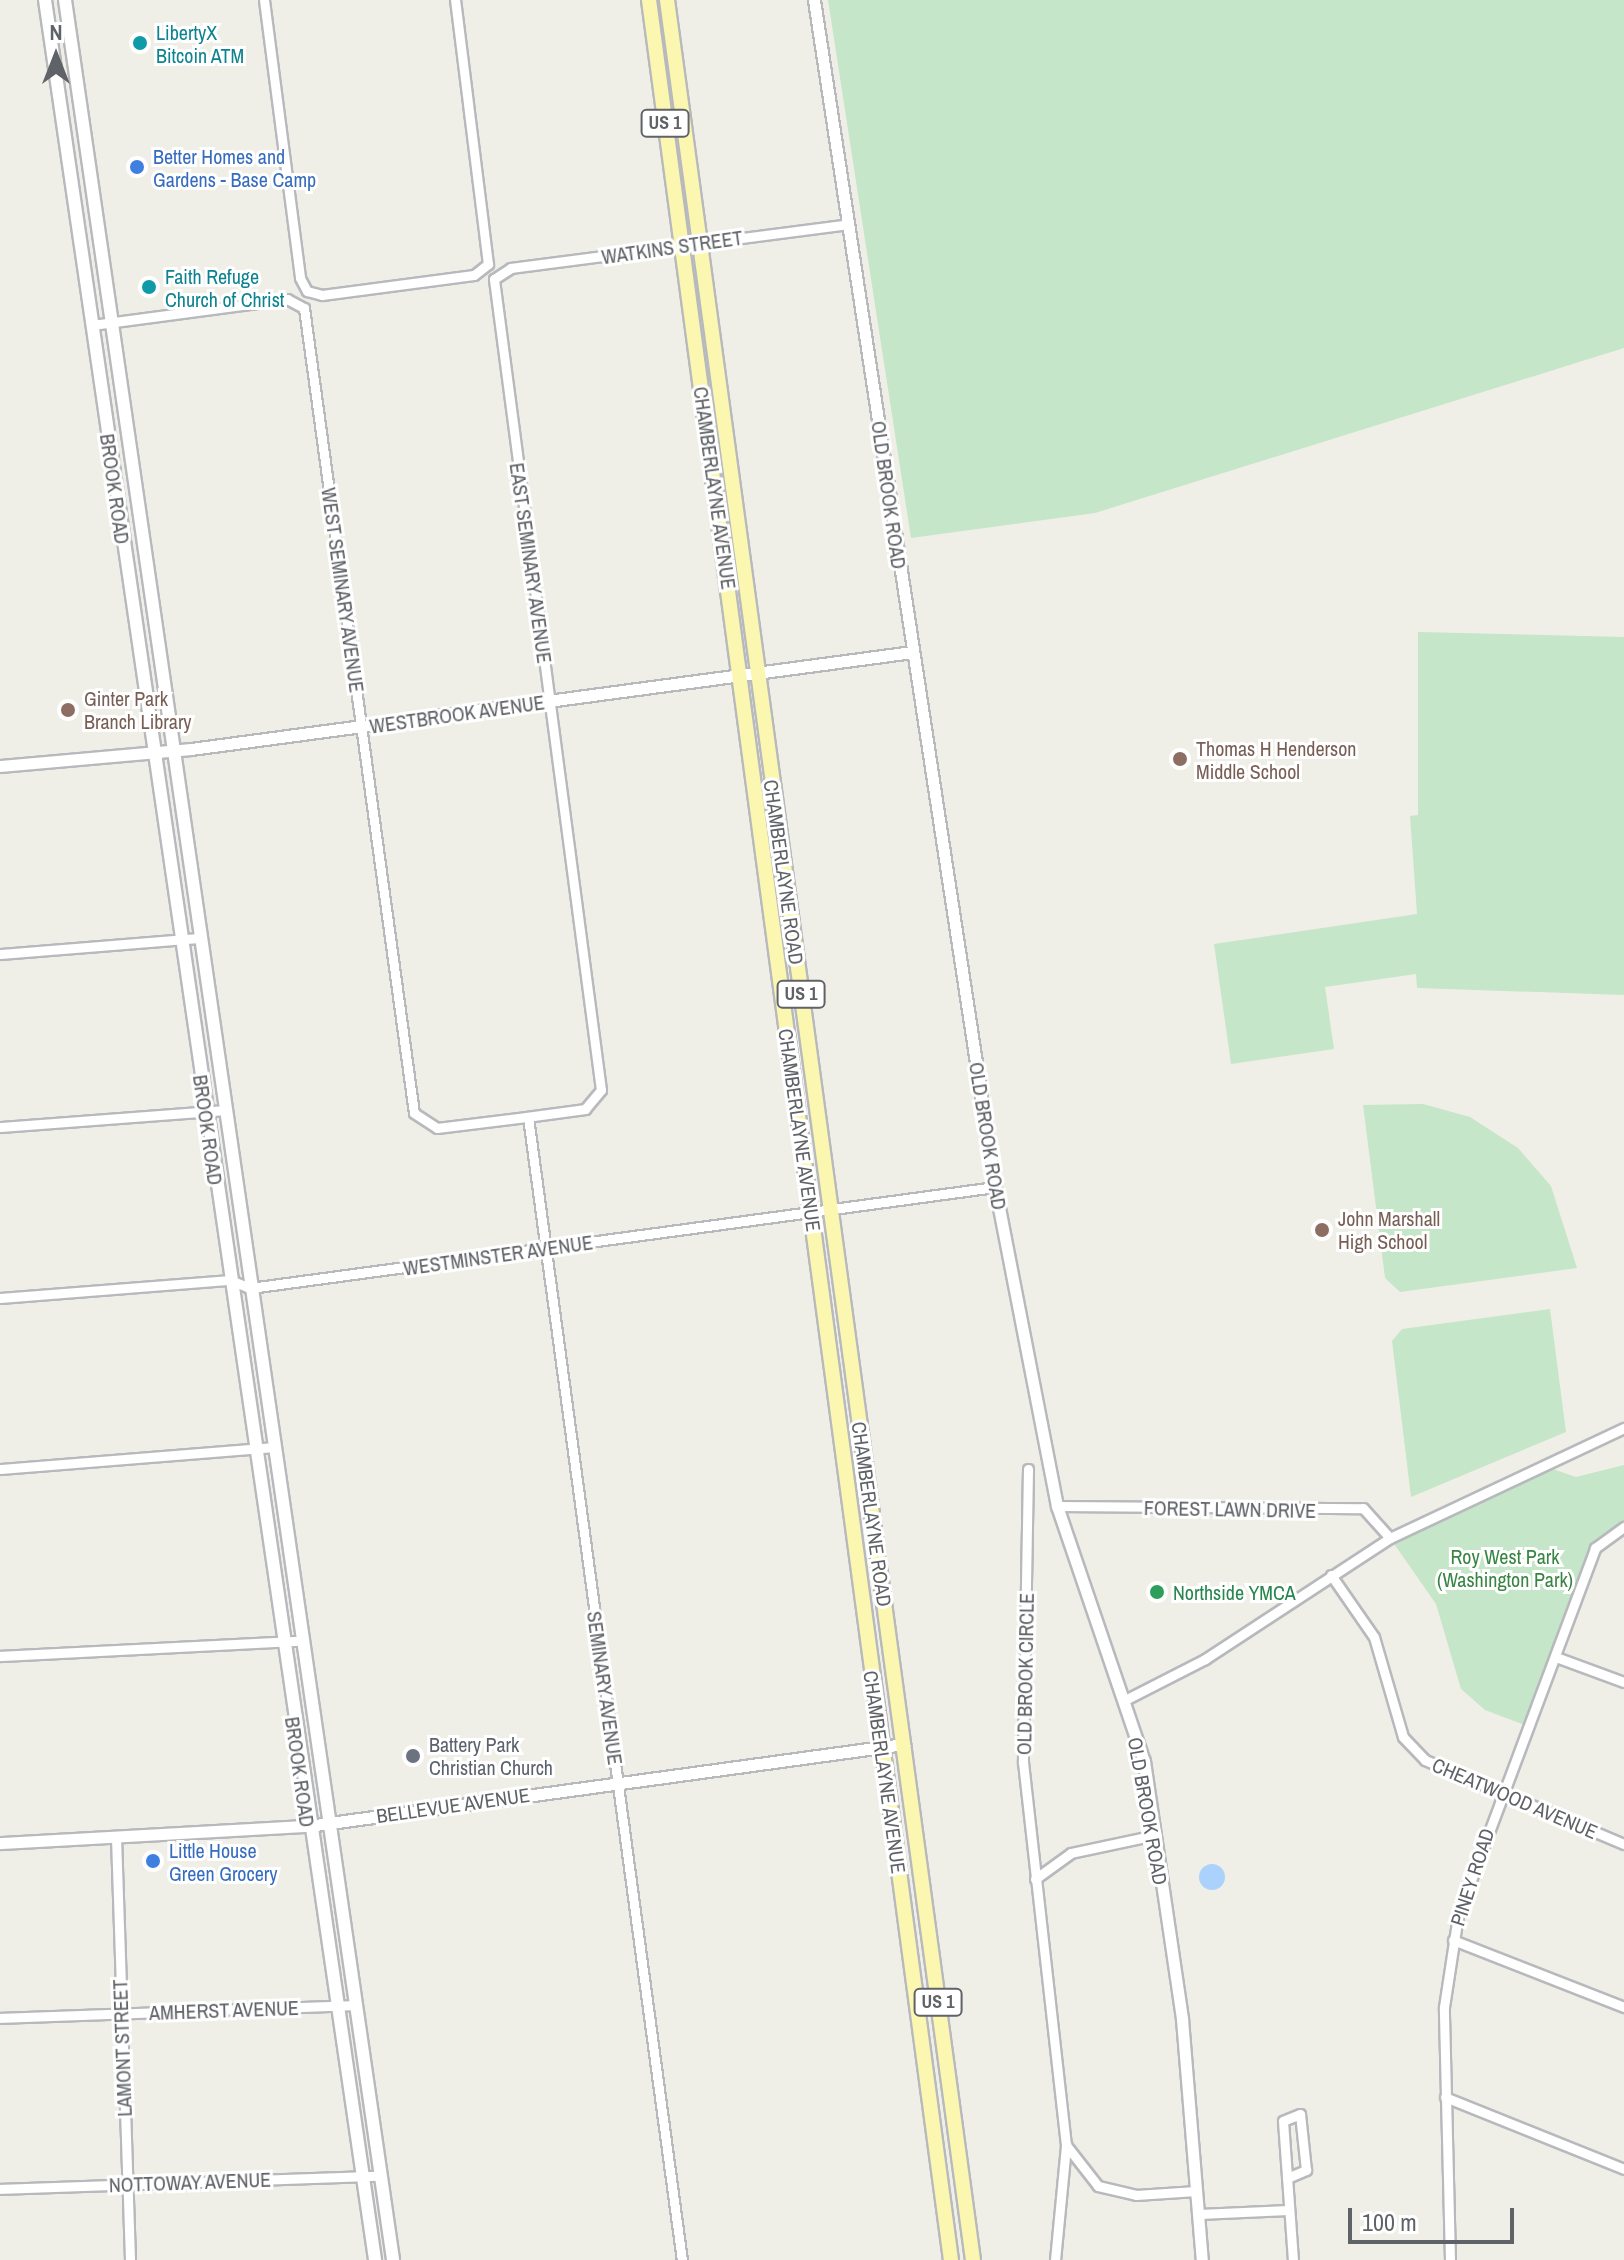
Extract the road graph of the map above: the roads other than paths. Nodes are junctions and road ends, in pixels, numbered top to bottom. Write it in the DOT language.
graph roads {
  1 [pos="45,0"];
  2 [pos="65,0"];
  3 [pos="264,0"];
  4 [pos="455,0"];
  5 [pos="649,0"];
  6 [pos="667,0"];
  7 [pos="814,0"];
  8 [pos="848,224"];
  9 [pos="699,243"];
  10 [pos="682,246"];
  11 [pos="497,275"];
  12 [pos="112,322"];
  13 [pos="92,325"];
  14 [pos="912,652"];
  15 [pos="757,673"];
  16 [pos="740,675"];
  17 [pos="550,701"];
  18 [pos="362,727"];
  19 [pos="173,751"];
  20 [pos="153,753"];
  21 [pos="0,766"];
  22 [pos="200,938"];
  23 [pos="181,939"];
  24 [pos="0,954"];
  25 [pos="224,1110"];
  26 [pos="205,1111"];
  27 [pos="528,1117"];
  28 [pos="0,1127"];
  29 [pos="995,1187"];
  30 [pos="831,1210"];
  31 [pos="811,1213"];
  32 [pos="545,1248"];
  33 [pos="230,1280"];
  34 [pos="250,1288"];
  35 [pos="0,1298"];
  36 [pos="1624,1428"];
  37 [pos="273,1447"];
  38 [pos="254,1449"];
  39 [pos="0,1469"];
  40 [pos="1028,1469"];
  41 [pos="1057,1506"];
  42 [pos="1624,1527"];
  43 [pos="1390,1538"];
  44 [pos="1331,1575"];
  45 [pos="300,1641"];
  46 [pos="282,1642"];
  47 [pos="0,1656"];
  48 [pos="1556,1657"];
  49 [pos="1624,1682"];
  50 [pos="1125,1700"];
  51 [pos="904,1744"];
  52 [pos="881,1747"];
  53 [pos="618,1782"];
  54 [pos="1500,1796"];
  55 [pos="327,1823"];
  56 [pos="308,1826"];
  57 [pos="1155,1835"];
  58 [pos="116,1837"];
  59 [pos="0,1843"];
  60 [pos="1624,1844"];
  61 [pos="1035,1879"];
  62 [pos="1453,1940"];
  63 [pos="353,2005"];
  64 [pos="335,2006"];
  65 [pos="1624,2007"];
  66 [pos="121,2014"];
  67 [pos="0,2018"];
  68 [pos="1445,2097"];
  69 [pos="1066,2145"];
  70 [pos="1624,2169"];
  71 [pos="380,2176"];
  72 [pos="362,2177"];
  73 [pos="1287,2178"];
  74 [pos="127,2184"];
  75 [pos="0,2189"];
  76 [pos="1196,2191"];
  77 [pos="1289,2210"];
  78 [pos="1198,2214"];
  79 [pos="130,2260"];
  80 [pos="375,2260"];
  81 [pos="393,2260"];
  82 [pos="682,2260"];
  83 [pos="951,2260"];
  84 [pos="973,2260"];
  85 [pos="1055,2260"];
  86 [pos="1202,2260"];
  87 [pos="1293,2260"];
  88 [pos="1450,2260"];
  1 -- 13 [label="main road, BROOK ROAD"];
  2 -- 12 [label="main road, BROOK ROAD"];
  3 -- 4 [label="street"];
  5 -- 10 [label="main road, CHAMBERLAYNE AVENUE / US 1"];
  6 -- 9 [label="main road, CHAMBERLAYNE ROAD / US 1"];
  7 -- 8 [label="street, OLD BROOK ROAD"];
  8 -- 9 [label="street, WATKINS STREET"];
  8 -- 14 [label="street, OLD BROOK ROAD"];
  9 -- 10 [label="street, WATKINS STREET"];
  9 -- 15 [label="main road, CHAMBERLAYNE ROAD / US 1"];
  10 -- 11 [label="street, WATKINS STREET"];
  10 -- 16 [label="main road, CHAMBERLAYNE AVENUE / US 1"];
  11 -- 17 [label="street, EAST SEMINARY AVENUE"];
  12 -- 13 [label="street"];
  12 -- 18 [label="street, WEST SEMINARY AVENUE"];
  12 -- 19 [label="main road, BROOK ROAD"];
  13 -- 20 [label="main road, BROOK ROAD"];
  14 -- 15 [label="street, WESTBROOK AVENUE"];
  14 -- 29 [label="street, OLD BROOK ROAD"];
  15 -- 16 [label="street, WESTBROOK AVENUE"];
  15 -- 30 [label="main road, CHAMBERLAYNE ROAD / US 1"];
  16 -- 17 [label="street, WESTBROOK AVENUE"];
  16 -- 31 [label="main road, CHAMBERLAYNE AVENUE / US 1"];
  17 -- 18 [label="street, WESTBROOK AVENUE"];
  17 -- 27 [label="street, EAST SEMINARY AVENUE"];
  18 -- 19 [label="street, WESTBROOK AVENUE"];
  18 -- 27 [label="street, WEST SEMINARY AVENUE"];
  19 -- 20 [label="street, WESTBROOK AVENUE"];
  19 -- 22 [label="main road, BROOK ROAD"];
  20 -- 21 [label="street, WESTBROOK AVENUE"];
  20 -- 23 [label="main road, BROOK ROAD"];
  22 -- 23 [label="street"];
  22 -- 25 [label="main road, BROOK ROAD"];
  23 -- 24 [label="street"];
  23 -- 26 [label="main road, BROOK ROAD"];
  25 -- 26 [label="street"];
  25 -- 34 [label="main road, BROOK ROAD"];
  26 -- 28 [label="street"];
  26 -- 33 [label="main road, BROOK ROAD"];
  27 -- 32 [label="street, SEMINARY AVENUE"];
  29 -- 30 [label="street, WESTMINSTER AVENUE"];
  29 -- 41 [label="street, OLD BROOK ROAD"];
  30 -- 31 [label="street, WESTMINSTER AVENUE"];
  30 -- 51 [label="main road, CHAMBERLAYNE ROAD / US 1"];
  31 -- 32 [label="street, WESTMINSTER AVENUE"];
  31 -- 52 [label="main road, CHAMBERLAYNE AVENUE / US 1"];
  32 -- 34 [label="street, WESTMINSTER AVENUE"];
  32 -- 53 [label="street, SEMINARY AVENUE"];
  33 -- 34 [label="street, WESTMINSTER AVENUE"];
  33 -- 35 [label="street, WESTMINSTER AVENUE"];
  33 -- 38 [label="main road, BROOK ROAD"];
  34 -- 37 [label="main road, BROOK ROAD"];
  36 -- 43 [label="street"];
  37 -- 38 [label="street"];
  37 -- 45 [label="main road, BROOK ROAD"];
  38 -- 39 [label="street"];
  38 -- 46 [label="main road, BROOK ROAD"];
  40 -- 61 [label="street, OLD BROOK CIRCLE"];
  41 -- 43 [label="street, FOREST LAWN DRIVE"];
  41 -- 50 [label="street, OLD BROOK ROAD"];
  42 -- 48 [label="street, PINEY ROAD"];
  43 -- 44 [label="street"];
  44 -- 50 [label="street"];
  44 -- 54 [label="street, CHEATWOOD AVENUE"];
  45 -- 46 [label="street"];
  45 -- 55 [label="main road, BROOK ROAD"];
  46 -- 47 [label="street"];
  46 -- 56 [label="main road, BROOK ROAD"];
  48 -- 49 [label="street"];
  48 -- 54 [label="street, PINEY ROAD"];
  50 -- 57 [label="street, OLD BROOK ROAD"];
  51 -- 52 [label="street, BELLEVUE AVENUE"];
  51 -- 84 [label="main road, CHAMBERLAYNE AVENUE / US 1"];
  52 -- 53 [label="street, BELLEVUE AVENUE"];
  52 -- 83 [label="main road, CHAMBERLAYNE AVENUE / US 1"];
  53 -- 55 [label="street, BELLEVUE AVENUE"];
  53 -- 82 [label="street, SEMINARY AVENUE"];
  54 -- 60 [label="street, CHEATWOOD AVENUE"];
  54 -- 62 [label="street, PINEY ROAD"];
  55 -- 56 [label="street, BELLEVUE AVENUE"];
  55 -- 63 [label="main road, BROOK ROAD"];
  56 -- 58 [label="street, BELLEVUE AVENUE"];
  56 -- 64 [label="main road, BROOK ROAD"];
  57 -- 61 [label="street"];
  57 -- 76 [label="street, OLD BROOK ROAD"];
  58 -- 59 [label="street, BELLEVUE AVENUE"];
  58 -- 66 [label="street, LAMONT STREET"];
  61 -- 69 [label="street, OLD BROOK CIRCLE"];
  62 -- 65 [label="street"];
  62 -- 68 [label="street, PINEY ROAD"];
  63 -- 64 [label="street, AMHERST AVENUE"];
  63 -- 71 [label="main road, BROOK ROAD"];
  64 -- 66 [label="street, AMHERST AVENUE"];
  64 -- 72 [label="main road, BROOK ROAD"];
  66 -- 67 [label="street, AMHERST AVENUE"];
  66 -- 74 [label="street, LAMONT STREET"];
  68 -- 70 [label="street"];
  68 -- 88 [label="street, PINEY ROAD"];
  69 -- 76 [label="street"];
  69 -- 85 [label="street, OLD BROOK CIRCLE"];
  71 -- 72 [label="street, NOTTOWAY AVENUE"];
  71 -- 81 [label="main road, BROOK ROAD"];
  72 -- 74 [label="street, NOTTOWAY AVENUE"];
  72 -- 80 [label="main road, BROOK ROAD"];
  73 -- 73 [label="street"];
  73 -- 77 [label="street"];
  74 -- 75 [label="street, NOTTOWAY AVENUE"];
  74 -- 79 [label="street, LAMONT STREET"];
  76 -- 78 [label="street, OLD BROOK ROAD"];
  77 -- 78 [label="street"];
  77 -- 87 [label="street"];
  78 -- 86 [label="street, OLD BROOK ROAD"];
}
